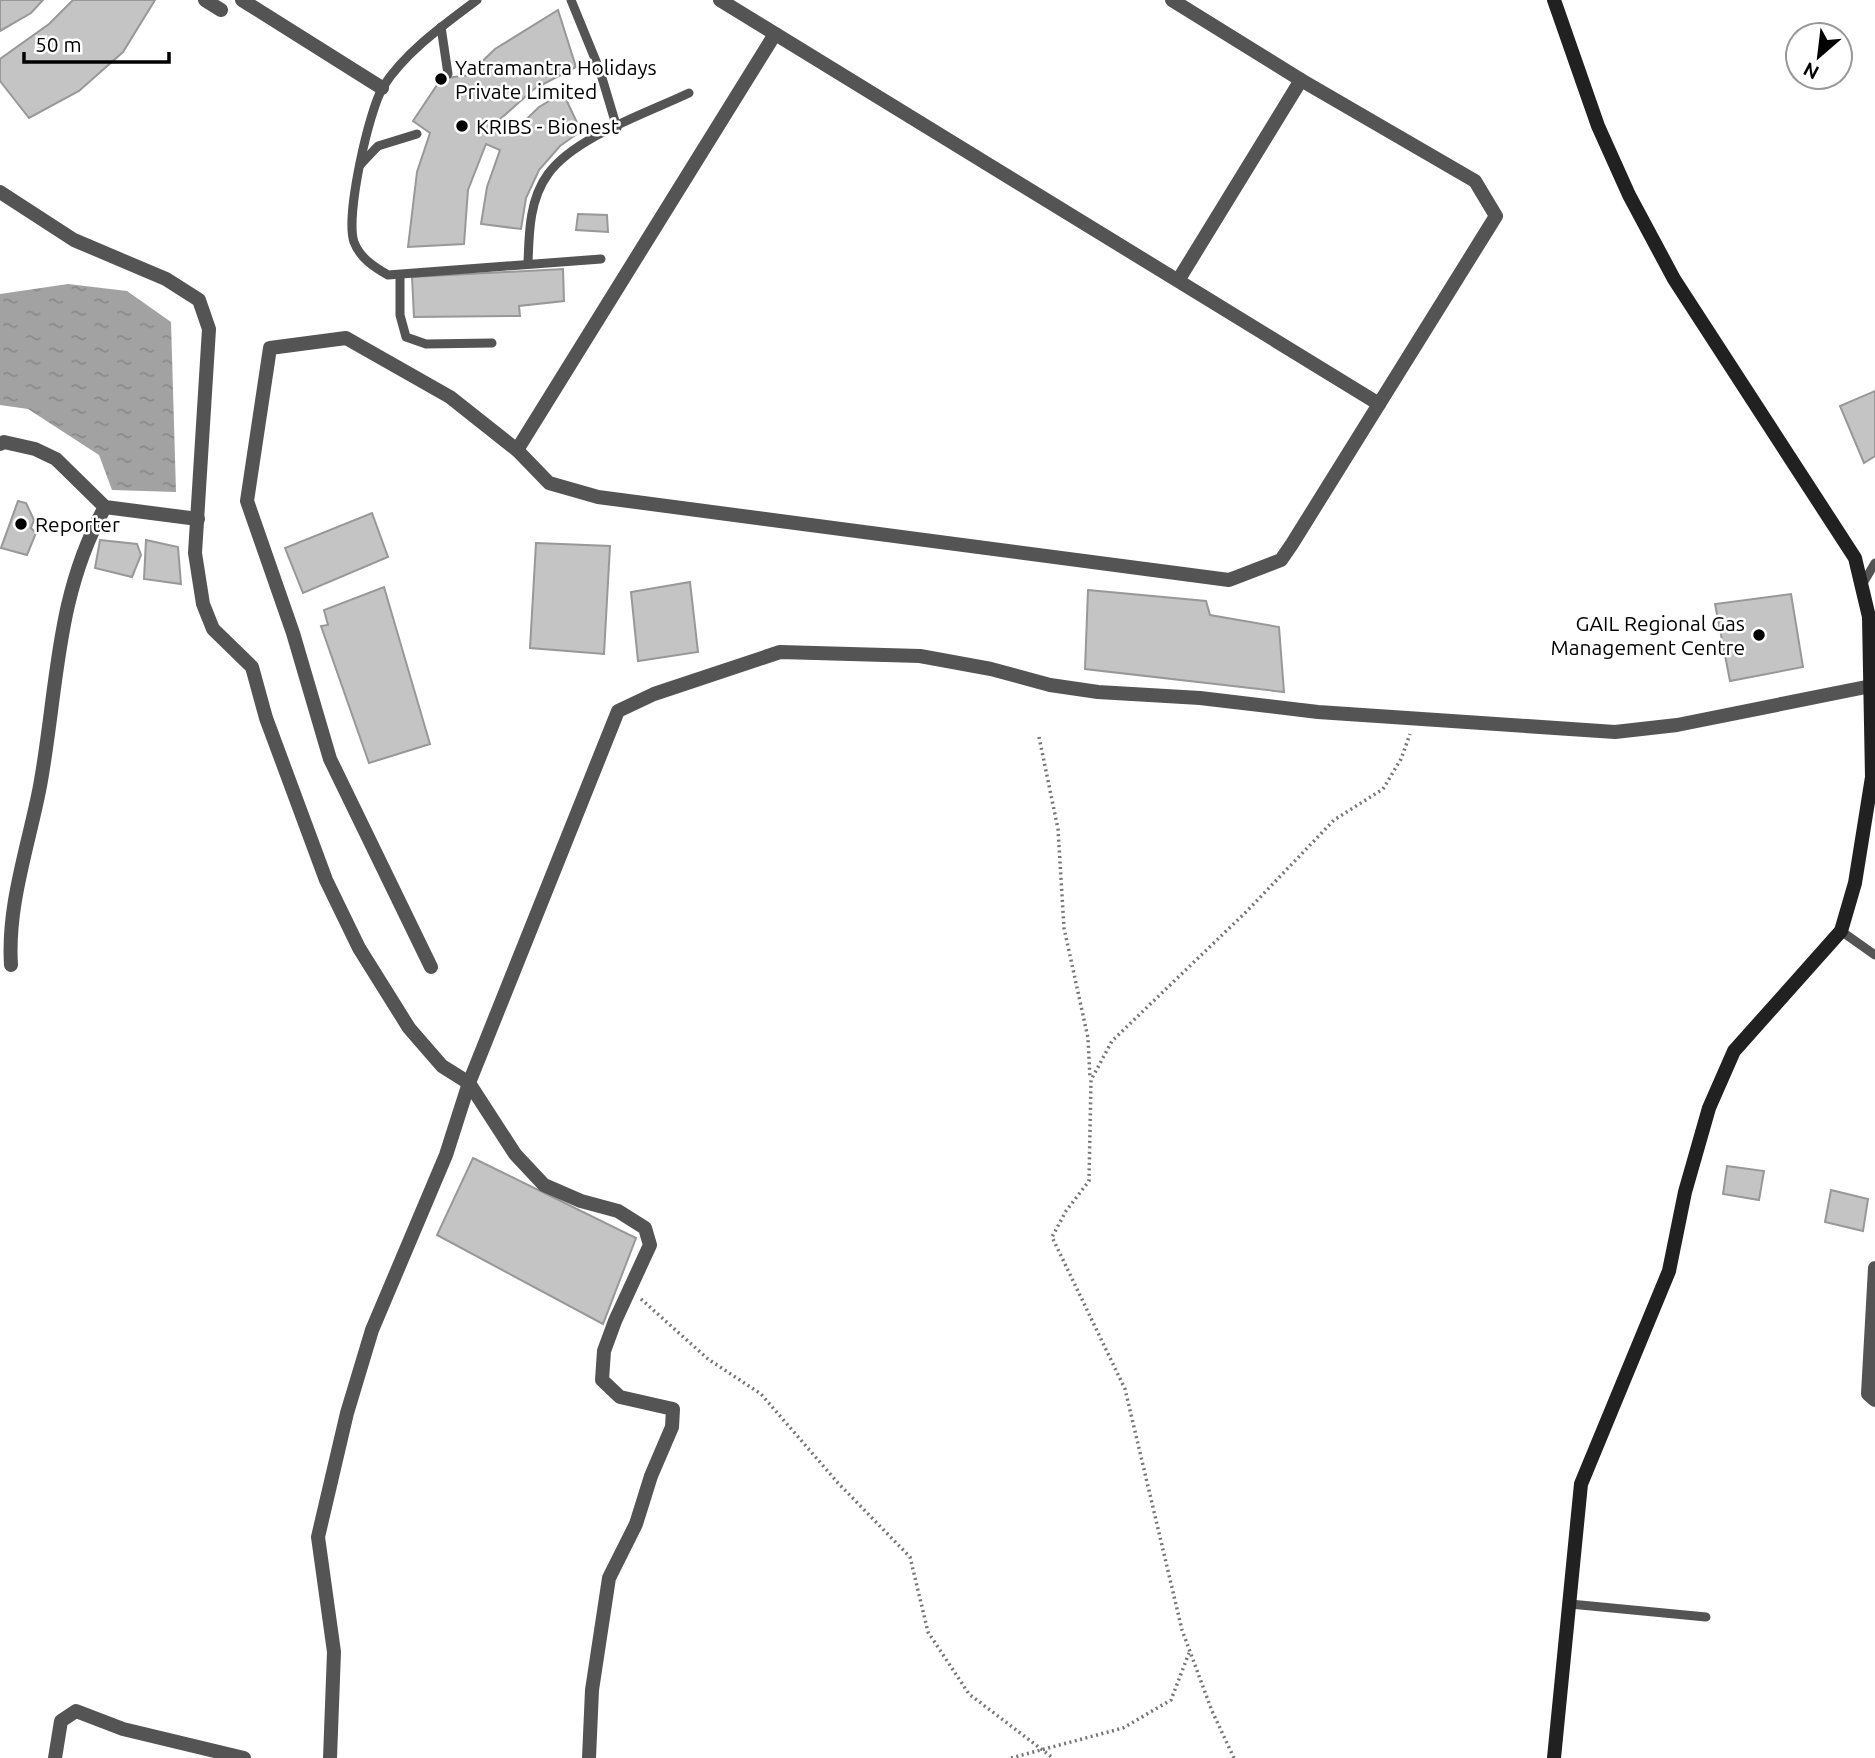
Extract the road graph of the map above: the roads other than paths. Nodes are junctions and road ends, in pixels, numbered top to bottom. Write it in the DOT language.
graph roads {
  1 [pos="205,0"];
  2 [pos="242,0"];
  3 [pos="477,0"];
  4 [pos="571,0"];
  5 [pos="720,0"];
  6 [pos="1172,0"];
  7 [pos="1554,0"];
  8 [pos="221,10"];
  9 [pos="441,27"];
  10 [pos="775,34"];
  11 [pos="448,74"];
  12 [pos="1301,80"];
  13 [pos="382,88"];
  14 [pos="689,93"];
  15 [pos="617,128"];
  16 [pos="417,134"];
  17 [pos="359,166"];
  18 [pos="0,192"];
  19 [pos="601,258"];
  20 [pos="528,264"];
  21 [pos="400,275"];
  22 [pos="1179,279"];
  23 [pos="492,343"];
  24 [pos="1379,404"];
  25 [pos="0,444"];
  26 [pos="517,450"];
  27 [pos="105,507"];
  28 [pos="198,519"];
  29 [pos="1875,563"];
  30 [pos="1863,585"];
  31 [pos="1871,686"];
  32 [pos="1840,931"];
  33 [pos="1875,955"];
  34 [pos="11,965"];
  35 [pos="431,967"];
  36 [pos="469,1083"];
  37 [pos="1875,1268"];
  38 [pos="1875,1400"];
  39 [pos="1570,1604"];
  40 [pos="1706,1617"];
  41 [pos="55,1758"];
  42 [pos="244,1758"];
  43 [pos="330,1758"];
  44 [pos="589,1758"];
  45 [pos="1554,1758"];
  1 -- 8 [label="street"];
  2 -- 13 [label="street"];
  3 -- 9 [label="lane"];
  4 -- 15 [label="lane"];
  5 -- 10 [label="street"];
  6 -- 12 [label="street"];
  7 -- 30 [label="main road"];
  9 -- 11 [label="lane"];
  9 -- 13 [label="lane"];
  10 -- 22 [label="street"];
  10 -- 26 [label="street"];
  12 -- 22 [label="street"];
  12 -- 24 [label="street"];
  13 -- 17 [label="lane"];
  14 -- 15 [label="lane"];
  15 -- 20 [label="lane"];
  16 -- 17 [label="lane"];
  17 -- 21 [label="lane"];
  18 -- 28 [label="street"];
  19 -- 20 [label="lane"];
  20 -- 21 [label="lane"];
  21 -- 23 [label="lane"];
  22 -- 24 [label="street"];
  24 -- 26 [label="street"];
  25 -- 27 [label="street"];
  26 -- 35 [label="street"];
  27 -- 28 [label="street"];
  27 -- 34 [label="street"];
  28 -- 36 [label="street"];
  29 -- 30 [label="lane"];
  30 -- 31 [label="main road"];
  31 -- 32 [label="main road"];
  31 -- 36 [label="street"];
  32 -- 33 [label="lane"];
  32 -- 39 [label="main road"];
  36 -- 43 [label="street"];
  36 -- 44 [label="street"];
  37 -- 38 [label="street"];
  39 -- 40 [label="lane"];
  39 -- 45 [label="main road"];
  41 -- 42 [label="street"];
}
